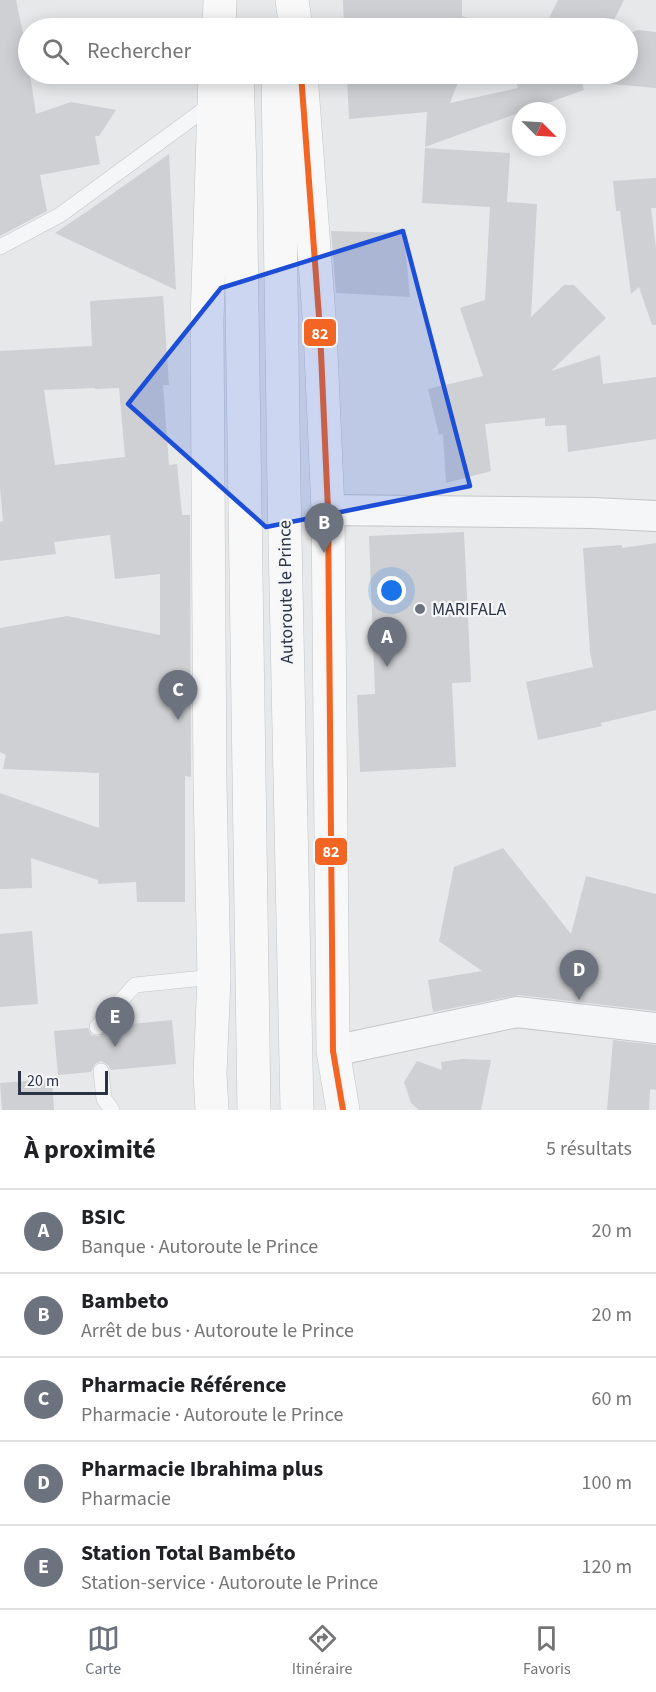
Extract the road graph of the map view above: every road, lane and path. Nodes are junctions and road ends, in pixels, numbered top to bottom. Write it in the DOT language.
graph roads {
  1 [pos="220,0"];
  2 [pos="234,0"];
  3 [pos="277,0"];
  4 [pos="292,0"];
  5 [pos="219,18"];
  6 [pos="235,18"];
  7 [pos="278,18"];
  8 [pos="295,18"];
  9 [pos="237,84"];
  10 [pos="278,84"];
  11 [pos="302,84"];
  12 [pos="214,88"];
  13 [pos="0,247"];
  14 [pos="328,510"];
  15 [pos="656,516"];
  16 [pos="214,977"];
  17 [pos="97,1027"];
  18 [pos="656,1028"];
  19 [pos="333,1051"];
  20 [pos="101,1071"];
  21 [pos="112,1110"];
  22 [pos="212,1110"];
  23 [pos="254,1110"];
  24 [pos="297,1110"];
  25 [pos="343,1110"];
  1 -- 5 [label="main road"];
  2 -- 6 [label="main road"];
  3 -- 7 [label="main road"];
  4 -- 8 [label="main road"];
  9 -- 23 [label="main road"];
  10 -- 24 [label="main road, Autoroute le Prince"];
  11 -- 14 [label="main road"];
  12 -- 13 [label="lane"];
  12 -- 16 [label="main road"];
  14 -- 15 [label="street"];
  14 -- 19 [label="main road"];
  16 -- 17 [label="lane"];
  16 -- 22 [label="main road"];
  18 -- 19 [label="street"];
  19 -- 25 [label="main road"];
  20 -- 21 [label="lane"];
}
